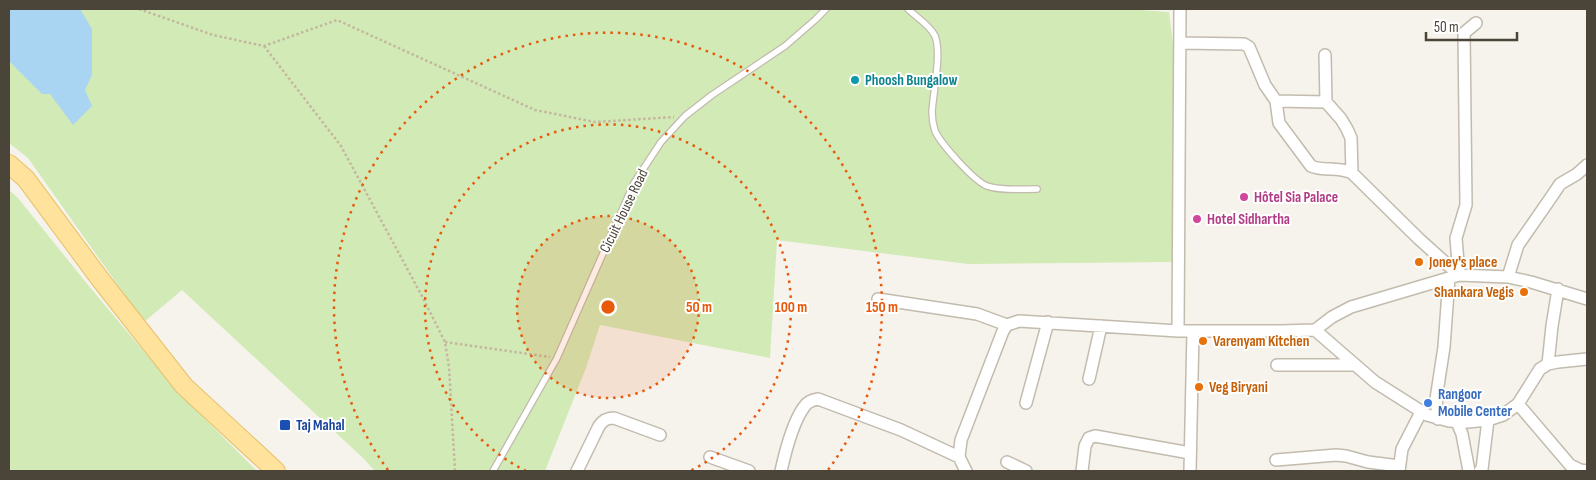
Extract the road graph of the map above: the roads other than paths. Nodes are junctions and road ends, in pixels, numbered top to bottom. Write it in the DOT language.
graph roads {
  1 [pos="826,9"];
  2 [pos="908,9"];
  3 [pos="1180,9"];
  4 [pos="1476,23"];
  5 [pos="1180,43"];
  6 [pos="1325,55"];
  7 [pos="1276,101"];
  8 [pos="1326,102"];
  9 [pos="9,164"];
  10 [pos="1587,165"];
  11 [pos="1352,173"];
  12 [pos="1037,189"];
  13 [pos="1454,276"];
  14 [pos="1508,277"];
  15 [pos="1558,290"];
  16 [pos="878,299"];
  17 [pos="1587,299"];
  18 [pos="1048,322"];
  19 [pos="1007,325"];
  20 [pos="1102,326"];
  21 [pos="1315,330"];
  22 [pos="1178,331"];
  23 [pos="1193,331"];
  24 [pos="1587,359"];
  25 [pos="1548,364"];
  26 [pos="1277,365"];
  27 [pos="1355,365"];
  28 [pos="1089,380"];
  29 [pos="1026,403"];
  30 [pos="1518,404"];
  31 [pos="1421,412"];
  32 [pos="1438,418"];
  33 [pos="1488,420"];
  34 [pos="1457,422"];
  35 [pos="660,435"];
  36 [pos="1190,453"];
  37 [pos="710,457"];
  38 [pos="959,457"];
  39 [pos="1276,460"];
  40 [pos="1007,462"];
  41 [pos="1365,466"];
  42 [pos="1399,469"];
  43 [pos="276,471"];
  44 [pos="493,471"];
  45 [pos="577,471"];
  46 [pos="750,471"];
  47 [pos="781,471"];
  48 [pos="966,471"];
  49 [pos="1026,471"];
  50 [pos="1082,471"];
  51 [pos="1190,471"];
  52 [pos="1469,471"];
  53 [pos="1480,471"];
  54 [pos="1582,471"];
  1 -- 44 [label="lane, Cicuit House Road"];
  2 -- 12 [label="lane"];
  3 -- 5 [label="street"];
  4 -- 13 [label="street"];
  5 -- 7 [label="street"];
  5 -- 22 [label="street"];
  6 -- 8 [label="street"];
  7 -- 8 [label="street"];
  7 -- 11 [label="street"];
  8 -- 11 [label="street"];
  9 -- 43 [label="main road"];
  10 -- 14 [label="street"];
  11 -- 13 [label="street"];
  13 -- 14 [label="street"];
  13 -- 21 [label="street"];
  13 -- 32 [label="street"];
  14 -- 15 [label="street"];
  15 -- 17 [label="street"];
  15 -- 25 [label="street"];
  16 -- 19 [label="street"];
  18 -- 19 [label="street"];
  18 -- 20 [label="street"];
  18 -- 29 [label="street"];
  19 -- 38 [label="street"];
  20 -- 22 [label="street"];
  20 -- 28 [label="street"];
  21 -- 23 [label="street"];
  21 -- 27 [label="street"];
  22 -- 23 [label="street"];
  23 -- 36 [label="street"];
  24 -- 25 [label="street"];
  25 -- 30 [label="street"];
  26 -- 27 [label="street"];
  27 -- 31 [label="street"];
  30 -- 33 [label="street"];
  30 -- 54 [label="street"];
  31 -- 32 [label="street"];
  31 -- 42 [label="street"];
  32 -- 34 [label="street"];
  33 -- 34 [label="street"];
  33 -- 53 [label="street"];
  34 -- 52 [label="street"];
  35 -- 45 [label="street"];
  36 -- 50 [label="street"];
  36 -- 51 [label="street"];
  37 -- 46 [label="street"];
  38 -- 47 [label="street"];
  38 -- 48 [label="street"];
  39 -- 41 [label="street"];
  40 -- 49 [label="street"];
  41 -- 42 [label="street"];
}
